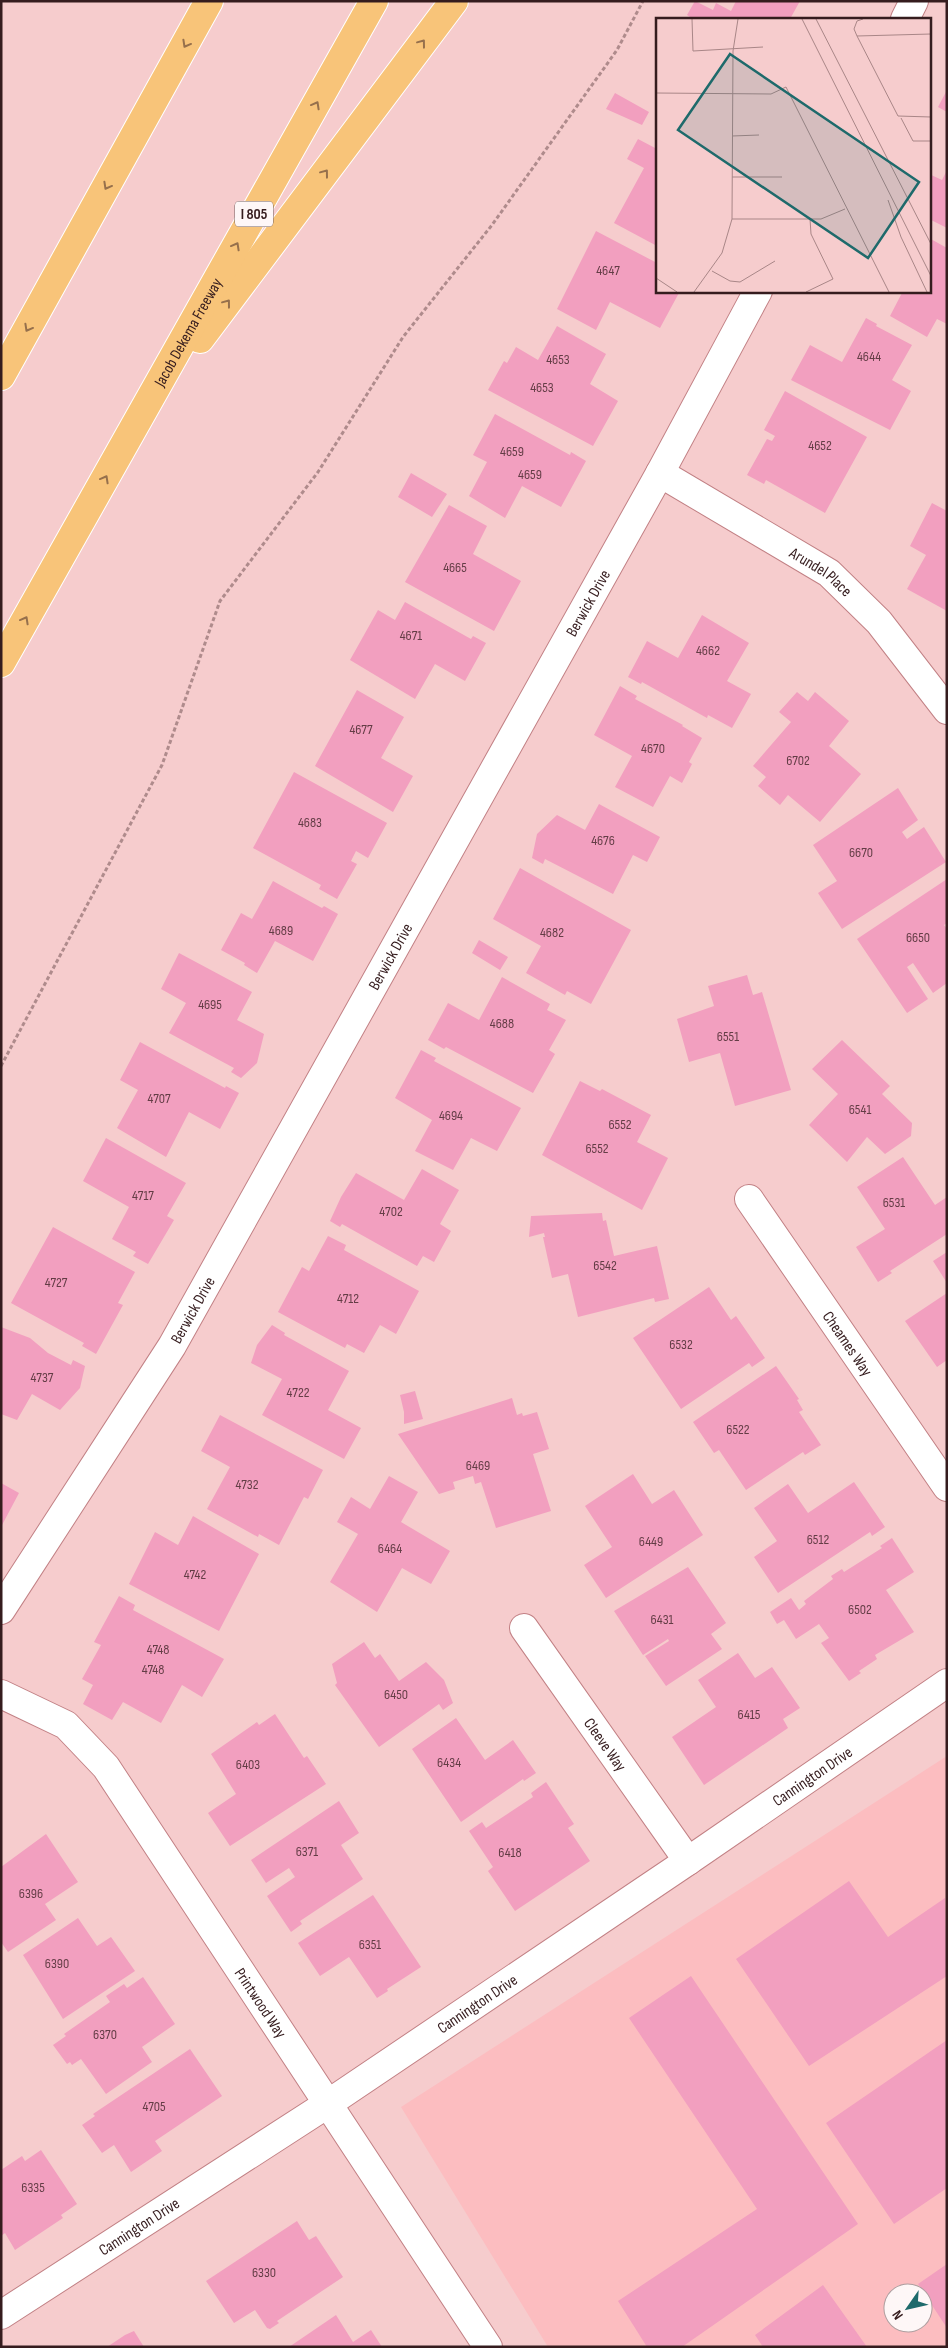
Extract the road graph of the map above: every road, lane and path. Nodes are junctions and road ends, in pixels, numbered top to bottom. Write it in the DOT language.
graph roads {
  1 [pos="209,1"];
  2 [pos="374,1"];
  3 [pos="454,1"];
  4 [pos="643,1"];
  5 [pos="914,1"];
  6 [pos="906,18"];
  7 [pos="757,292"];
  8 [pos="1,376"];
  9 [pos="135,426"];
  10 [pos="660,473"];
  11 [pos="1,663"];
  12 [pos="947,710"];
  13 [pos="1,1066"];
  14 [pos="749,1199"];
  15 [pos="947,1487"];
  16 [pos="1,1610"];
  17 [pos="524,1628"];
  18 [pos="947,1683"];
  19 [pos="1,1694"];
  20 [pos="688,1861"];
  21 [pos="329,2103"];
  22 [pos="1,2315"];
  23 [pos="488,2347"];
  1 -- 8 [label="highway, one-way"];
  9 -- 2 [label="highway, Jacob Dekema Freeway / I 805, one-way"];
  9 -- 3 [label="highway, one-way"];
  4 -- 13 [label="path"];
  5 -- 6 [label="street"];
  7 -- 10 [label="street, Berwick Drive"];
  11 -- 9 [label="highway, Jacob Dekema Freeway / I 805, one-way"];
  10 -- 12 [label="street, Arundel Place"];
  10 -- 16 [label="street, Berwick Drive"];
  14 -- 15 [label="street, Cheames Way"];
  17 -- 20 [label="street, Cleeve Way"];
  18 -- 20 [label="street, Cannington Drive"];
  19 -- 21 [label="street, Printwood Way"];
  20 -- 21 [label="street, Cannington Drive"];
  21 -- 22 [label="street, Cannington Drive"];
  21 -- 23 [label="street, Printwood Way"];
}
